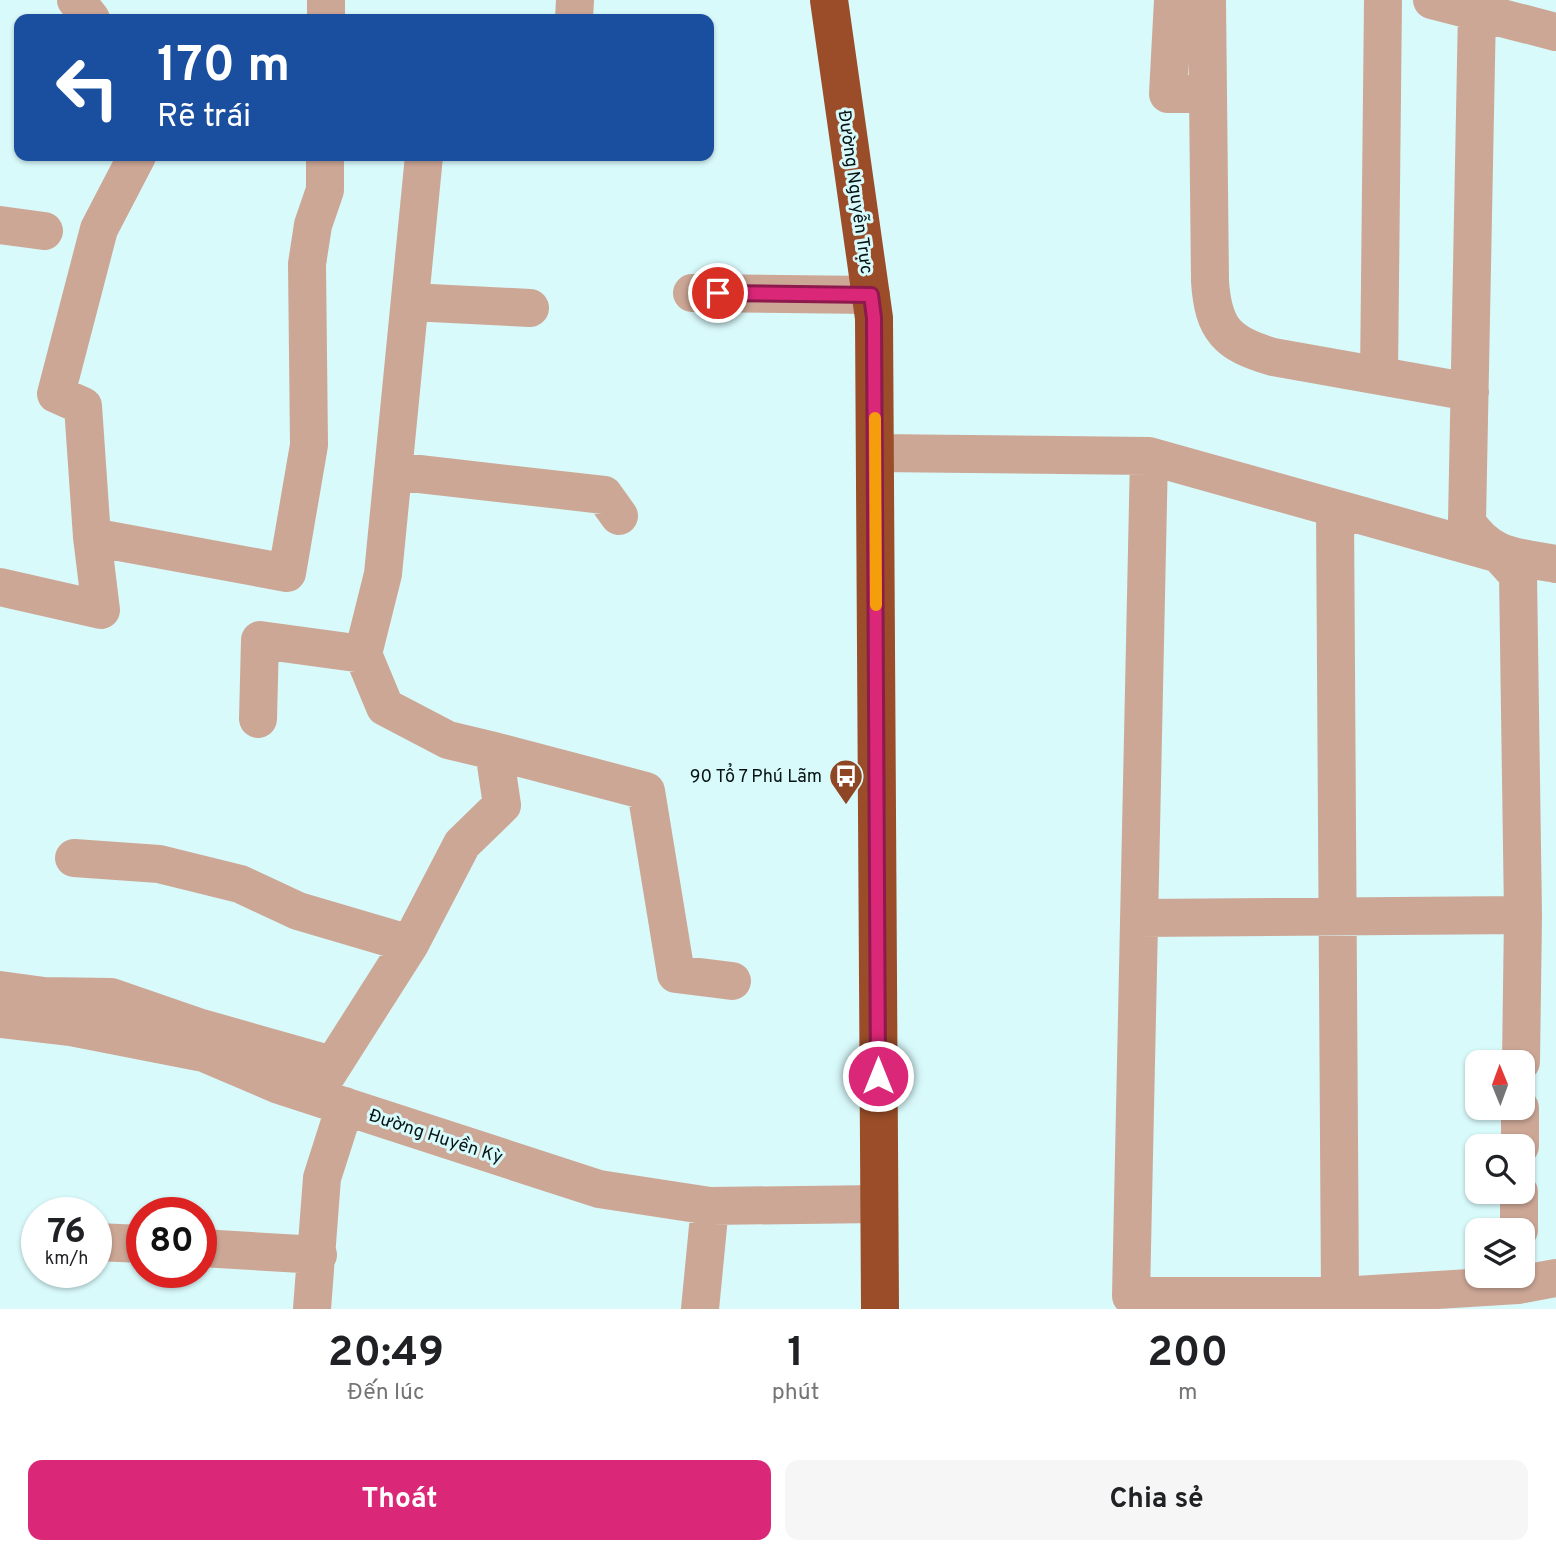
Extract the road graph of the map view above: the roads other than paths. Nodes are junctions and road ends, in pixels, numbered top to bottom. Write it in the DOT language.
graph roads {
  1 [pos="76,0"];
  2 [pos="829,0"];
  3 [pos="1173,0"];
  4 [pos="1207,0"];
  5 [pos="1384,0"];
  6 [pos="1432,0"];
  7 [pos="1476,12"];
  8 [pos="87,14"];
  9 [pos="1556,32"];
  10 [pos="1208,94"];
  11 [pos="134,161"];
  12 [pos="325,161"];
  13 [pos="424,161"];
  14 [pos="0,225"];
  15 [pos="44,231"];
  16 [pos="692,293"];
  17 [pos="871,295"];
  18 [pos="411,302"];
  19 [pos="530,308"];
  20 [pos="1379,376"];
  21 [pos="1471,392"];
  22 [pos="875,453"];
  23 [pos="1149,456"];
  24 [pos="393,471"];
  25 [pos="1335,510"];
  26 [pos="619,516"];
  27 [pos="92,537"];
  28 [pos="1499,554"];
  29 [pos="1556,564"];
  30 [pos="0,587"];
  31 [pos="363,654"];
  32 [pos="258,719"];
  33 [pos="494,751"];
  34 [pos="74,858"];
  35 [pos="1337,915"];
  36 [pos="1523,915"];
  37 [pos="1139,919"];
  38 [pos="410,944"];
  39 [pos="732,981"];
  40 [pos="0,990"];
  41 [pos="0,1019"];
  42 [pos="1521,1050"];
  43 [pos="330,1089"];
  44 [pos="879,1204"];
  45 [pos="710,1206"];
  46 [pos="217,1249"];
  47 [pos="318,1255"];
  48 [pos="1556,1278"];
  49 [pos="1518,1290"];
  50 [pos="1340,1296"];
  51 [pos="1132,1302"];
  52 [pos="312,1309"];
  53 [pos="699,1309"];
  54 [pos="880,1309"];
  1 -- 8 [label="street"];
  2 -- 17 [label="highway, Đường Nguyễn Trực"];
  3 -- 10 [label="street"];
  4 -- 10 [label="street"];
  5 -- 20 [label="street"];
  6 -- 7 [label="street"];
  7 -- 9 [label="street"];
  7 -- 21 [label="street"];
  10 -- 20 [label="street"];
  11 -- 27 [label="street"];
  12 -- 27 [label="street"];
  13 -- 18 [label="street"];
  14 -- 15 [label="street"];
  16 -- 17 [label="street"];
  17 -- 22 [label="highway, Đường Nguyễn Trực"];
  18 -- 19 [label="street"];
  18 -- 24 [label="street"];
  20 -- 21 [label="street"];
  21 -- 28 [label="street"];
  22 -- 23 [label="street"];
  22 -- 44 [label="highway, Đường Nguyễn Trực"];
  23 -- 25 [label="street"];
  23 -- 37 [label="street"];
  24 -- 26 [label="street"];
  24 -- 31 [label="street"];
  25 -- 28 [label="street"];
  25 -- 35 [label="street"];
  27 -- 30 [label="street"];
  28 -- 29 [label="street"];
  28 -- 36 [label="street"];
  31 -- 32 [label="street"];
  31 -- 33 [label="street"];
  33 -- 38 [label="street"];
  33 -- 39 [label="street"];
  34 -- 38 [label="street"];
  35 -- 36 [label="street"];
  35 -- 37 [label="street"];
  35 -- 50 [label="street"];
  36 -- 42 [label="street"];
  37 -- 51 [label="street"];
  38 -- 43 [label="street"];
  40 -- 43 [label="street"];
  41 -- 43 [label="street, Đường Huyền Kỳ"];
  43 -- 45 [label="street, Đường Huyền Kỳ"];
  43 -- 47 [label="street"];
  44 -- 45 [label="street, Đường Huyền Kỳ"];
  44 -- 54 [label="highway, Đường Nguyễn Trực"];
  45 -- 53 [label="street"];
  46 -- 47 [label="street"];
  47 -- 52 [label="street"];
  48 -- 49 [label="street"];
  49 -- 50 [label="street"];
  50 -- 51 [label="street"];
}
